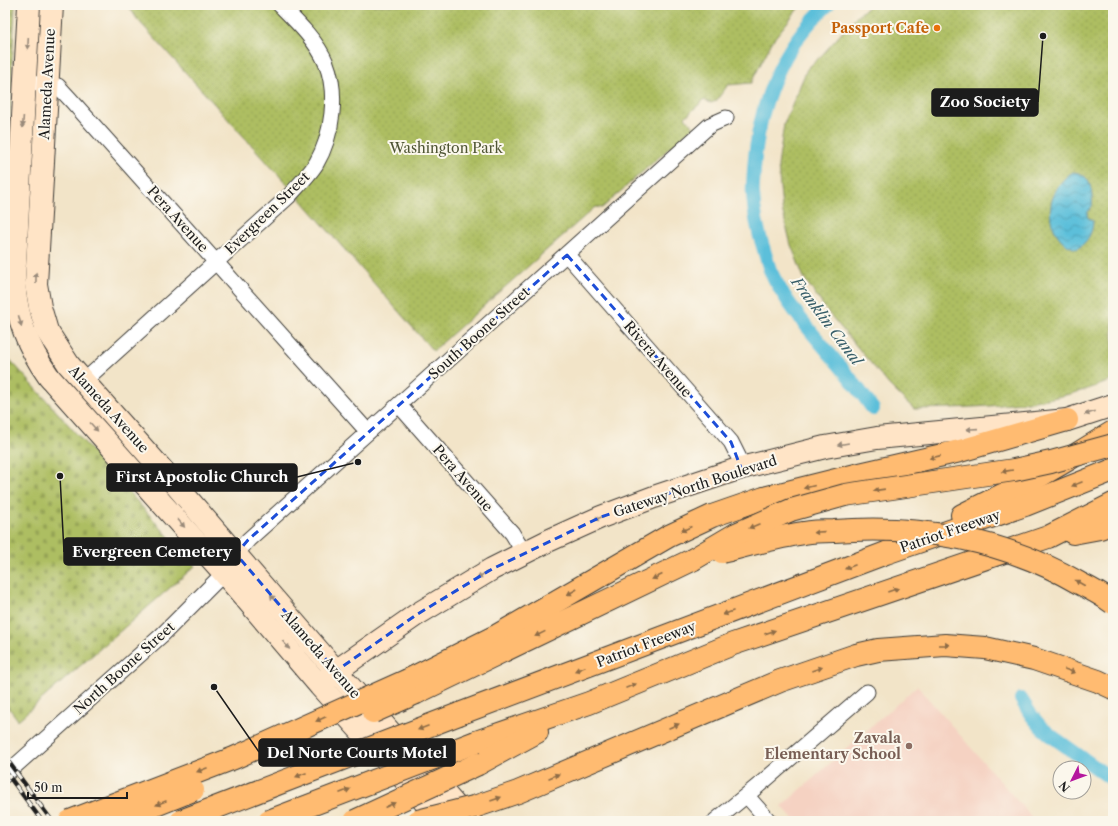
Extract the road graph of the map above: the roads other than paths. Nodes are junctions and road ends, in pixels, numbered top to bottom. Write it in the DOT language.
graph roads {
  1 [pos="29,5"];
  2 [pos="52,5"];
  3 [pos="280,5"];
  4 [pos="26,83"];
  5 [pos="48,84"];
  6 [pos="726,118"];
  7 [pos="566,255"];
  8 [pos="216,262"];
  9 [pos="84,381"];
  10 [pos="398,405"];
  11 [pos="1113,405"];
  12 [pos="1067,420"];
  13 [pos="368,432"];
  14 [pos="1113,432"];
  15 [pos="1113,445"];
  16 [pos="741,468"];
  17 [pos="1113,470"];
  18 [pos="1113,504"];
  19 [pos="1113,523"];
  20 [pos="1048,537"];
  21 [pos="524,553"];
  22 [pos="886,553"];
  23 [pos="236,554"];
  24 [pos="692,560"];
  25 [pos="224,573"];
  26 [pos="1113,603"];
  27 [pos="336,671"];
  28 [pos="320,686"];
  29 [pos="412,687"];
  30 [pos="1113,688"];
  31 [pos="867,692"];
  32 [pos="589,703"];
  33 [pos="5,775"];
  34 [pos="747,796"];
  35 [pos="472,814"];
  36 [pos="70,821"];
  37 [pos="116,821"];
  38 [pos="181,821"];
  39 [pos="269,821"];
  40 [pos="354,821"];
  41 [pos="418,821"];
  42 [pos="442,821"];
  43 [pos="452,821"];
  44 [pos="715,821"];
  45 [pos="769,821"];
  1 -- 4 [label="main road, Alameda Avenue, one-way"];
  2 -- 5 [label="main road, Alameda Avenue"];
  3 -- 8 [label="street, Evergreen Street"];
  4 -- 5 [label="street"];
  4 -- 25 [label="main road, Alameda Avenue, one-way"];
  5 -- 8 [label="street, Pera Avenue"];
  9 -- 5 [label="main road, Alameda Avenue, one-way"];
  6 -- 7 [label="street, South Boone Street"];
  7 -- 10 [label="street, South Boone Street"];
  7 -- 16 [label="street, Rivera Avenue"];
  8 -- 9 [label="street, Evergreen Street"];
  8 -- 13 [label="street, Pera Avenue"];
  9 -- 23 [label="main road, Alameda Avenue"];
  10 -- 13 [label="street, South Boone Street"];
  10 -- 21 [label="street, Pera Avenue"];
  11 -- 12 [label="main road, Gateway North Boulevard, one-way"];
  12 -- 16 [label="main road, Gateway North Boulevard, one-way"];
  12 -- 29 [label="highway, one-way"];
  13 -- 23 [label="street, South Boone Street"];
  14 -- 22 [label="highway"];
  15 -- 24 [label="highway, one-way, bridge"];
  16 -- 21 [label="main road, Gateway North Boulevard, one-way"];
  17 -- 22 [label="highway, Patriot Freeway, one-way"];
  18 -- 20 [label="highway"];
  19 -- 20 [label="highway"];
  32 -- 20 [label="highway, one-way"];
  21 -- 27 [label="main road, Gateway North Boulevard, one-way"];
  22 -- 38 [label="highway, Patriot Freeway, one-way, bridge"];
  23 -- 25 [label="street, North Boone Street"];
  27 -- 23 [label="main road, Alameda Avenue, one-way"];
  26 -- 24 [label="highway, one-way, bridge"];
  24 -- 29 [label="highway, one-way"];
  25 -- 28 [label="main road, Alameda Avenue, one-way"];
  25 -- 33 [label="street, North Boone Street"];
  27 -- 28 [label="main road, Gateway North Boulevard"];
  27 -- 35 [label="main road, Alameda Avenue"];
  28 -- 42 [label="main road, Alameda Avenue"];
  29 -- 36 [label="highway, one-way, bridge"];
  29 -- 37 [label="highway, one-way, bridge"];
  35 -- 30 [label="highway, one-way"];
  31 -- 34 [label="street"];
  39 -- 32 [label="highway, one-way, bridge"];
  40 -- 32 [label="highway, one-way, bridge"];
  34 -- 44 [label="street"];
  34 -- 45 [label="street"];
  35 -- 41 [label="highway, bridge"];
  35 -- 43 [label="highway"];
}
